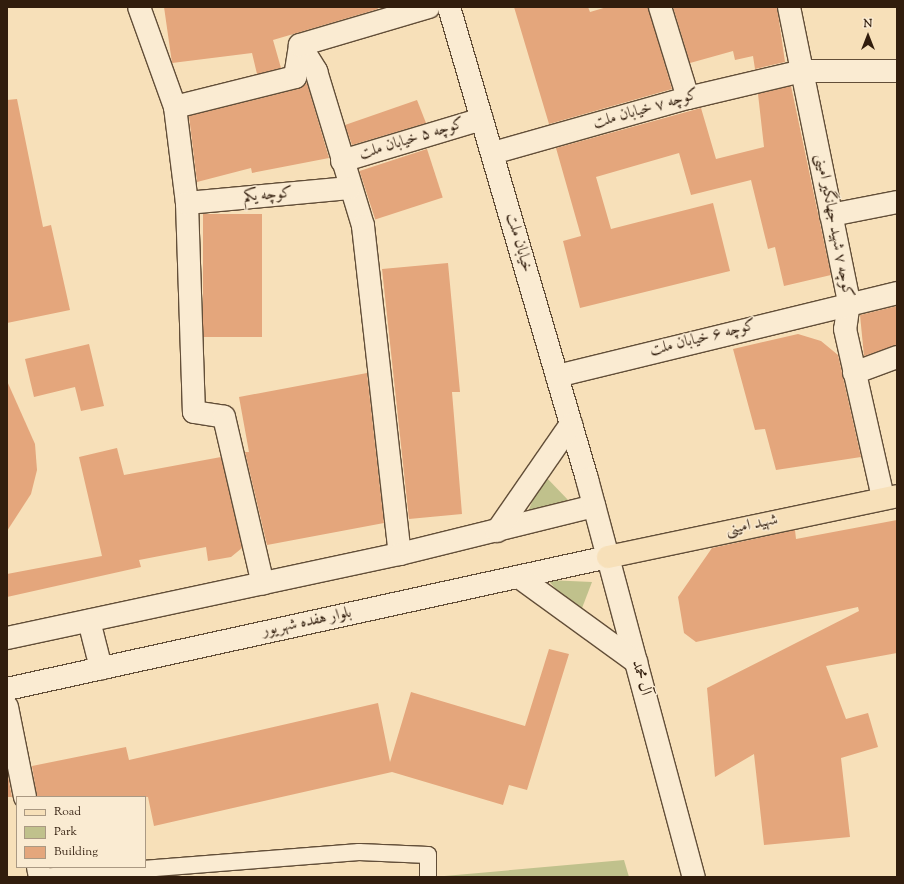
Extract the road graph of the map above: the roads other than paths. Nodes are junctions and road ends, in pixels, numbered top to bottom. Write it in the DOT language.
graph roads {
  1 [pos="139,7"];
  2 [pos="428,7"];
  3 [pos="449,7"];
  4 [pos="660,7"];
  5 [pos="788,7"];
  6 [pos="300,45"];
  7 [pos="802,71"];
  8 [pos="897,71"];
  9 [pos="688,98"];
  10 [pos="175,107"];
  11 [pos="482,119"];
  12 [pos="492,154"];
  13 [pos="342,161"];
  14 [pos="349,188"];
  15 [pos="897,202"];
  16 [pos="186,203"];
  17 [pos="831,215"];
  18 [pos="897,293"];
  19 [pos="848,302"];
  20 [pos="897,357"];
  21 [pos="854,373"];
  22 [pos="557,376"];
  23 [pos="571,424"];
  24 [pos="587,479"];
  25 [pos="890,497"];
  26 [pos="594,506"];
  27 [pos="497,531"];
  28 [pos="400,554"];
  29 [pos="608,557"];
  30 [pos="519,576"];
  31 [pos="263,584"];
  32 [pos="88,621"];
  33 [pos="7,638"];
  34 [pos="636,662"];
  35 [pos="100,668"];
  36 [pos="7,689"];
  37 [pos="7,707"];
  38 [pos="24,796"];
  39 [pos="40,877"];
  40 [pos="428,877"];
  41 [pos="694,877"];
  1 -- 10 [label="street"];
  2 -- 6 [label="street"];
  3 -- 11 [label="street, خیابان ملت"];
  4 -- 9 [label="street"];
  5 -- 7 [label="street, کوچه ۷ شهید جهانگیر امینی"];
  6 -- 10 [label="street"];
  6 -- 13 [label="street"];
  7 -- 8 [label="street, کوچه ۷ خیابان ملت"];
  7 -- 9 [label="street, کوچه ۷ خیابان ملت"];
  7 -- 17 [label="street, کوچه ۷ شهید جهانگیر امینی"];
  9 -- 12 [label="street, کوچه ۷ خیابان ملت"];
  10 -- 16 [label="street"];
  11 -- 12 [label="street, خیابان ملت"];
  11 -- 13 [label="street, کوچه ۵ خیابان ملت"];
  12 -- 22 [label="street, خیابان ملت"];
  13 -- 14 [label="street"];
  14 -- 16 [label="street, کوچه یکم"];
  14 -- 28 [label="street"];
  15 -- 17 [label="street"];
  16 -- 31 [label="street"];
  17 -- 19 [label="street, کوچه ۷ شهید جهانگیر امینی"];
  18 -- 19 [label="street, کوچه ۶ خیابان ملت"];
  19 -- 21 [label="street, کوچه ۷ شهید جهانگیر امینی"];
  19 -- 22 [label="street, کوچه ۶ خیابان ملت"];
  20 -- 21 [label="street"];
  21 -- 25 [label="street, کوچه ۷ شهید جهانگیر امینی"];
  22 -- 23 [label="street, خیابان ملت"];
  23 -- 24 [label="street, خیابان ملت"];
  23 -- 27 [label="street"];
  24 -- 26 [label="street, آل محمد"];
  25 -- 29 [label="main road, شهید امینی"];
  26 -- 27 [label="street"];
  26 -- 29 [label="street, آل محمد"];
  27 -- 28 [label="street"];
  28 -- 31 [label="street"];
  29 -- 30 [label="street, بلوار هفده شهریور"];
  29 -- 34 [label="street, آل محمد"];
  30 -- 34 [label="street"];
  30 -- 35 [label="street, بلوار هفده شهریور"];
  31 -- 32 [label="street"];
  32 -- 33 [label="street"];
  32 -- 35 [label="street"];
  34 -- 41 [label="street, آل محمد"];
  35 -- 36 [label="street, بلوار هفده شهریور"];
  37 -- 38 [label="street"];
  39 -- 40 [label="lane"];
}
